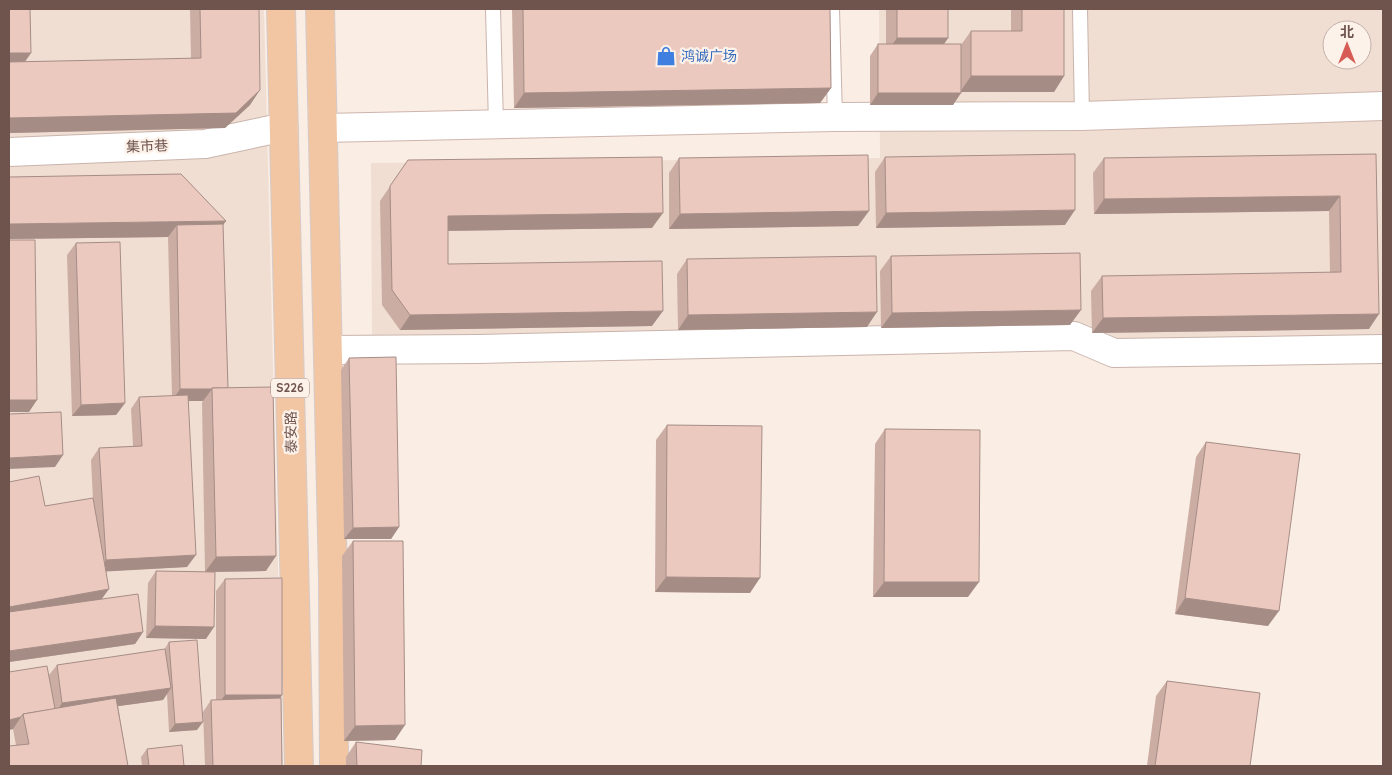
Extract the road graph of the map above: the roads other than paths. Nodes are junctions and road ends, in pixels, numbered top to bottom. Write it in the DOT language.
graph roads {
  1 [pos="282,9"];
  2 [pos="320,9"];
  3 [pos="493,9"];
  4 [pos="832,9"];
  5 [pos="1080,9"];
  6 [pos="1383,106"];
  7 [pos="1082,116"];
  8 [pos="835,117"];
  9 [pos="496,124"];
  10 [pos="323,128"];
  11 [pos="284,129"];
  12 [pos="9,152"];
  13 [pos="1383,349"];
  14 [pos="328,350"];
  15 [pos="299,766"];
  16 [pos="334,766"];
  1 -- 11 [label="main road, 泰安路 / S226"];
  2 -- 10 [label="main road, S226"];
  3 -- 9 [label="lane"];
  4 -- 8 [label="lane"];
  5 -- 7 [label="lane"];
  6 -- 7 [label="street"];
  7 -- 8 [label="street"];
  8 -- 9 [label="street"];
  9 -- 10 [label="street"];
  10 -- 14 [label="main road, S226"];
  11 -- 12 [label="street, 集市巷"];
  11 -- 15 [label="main road, 泰安路 / S226"];
  13 -- 14 [label="street"];
  14 -- 16 [label="main road, S226"];
}
